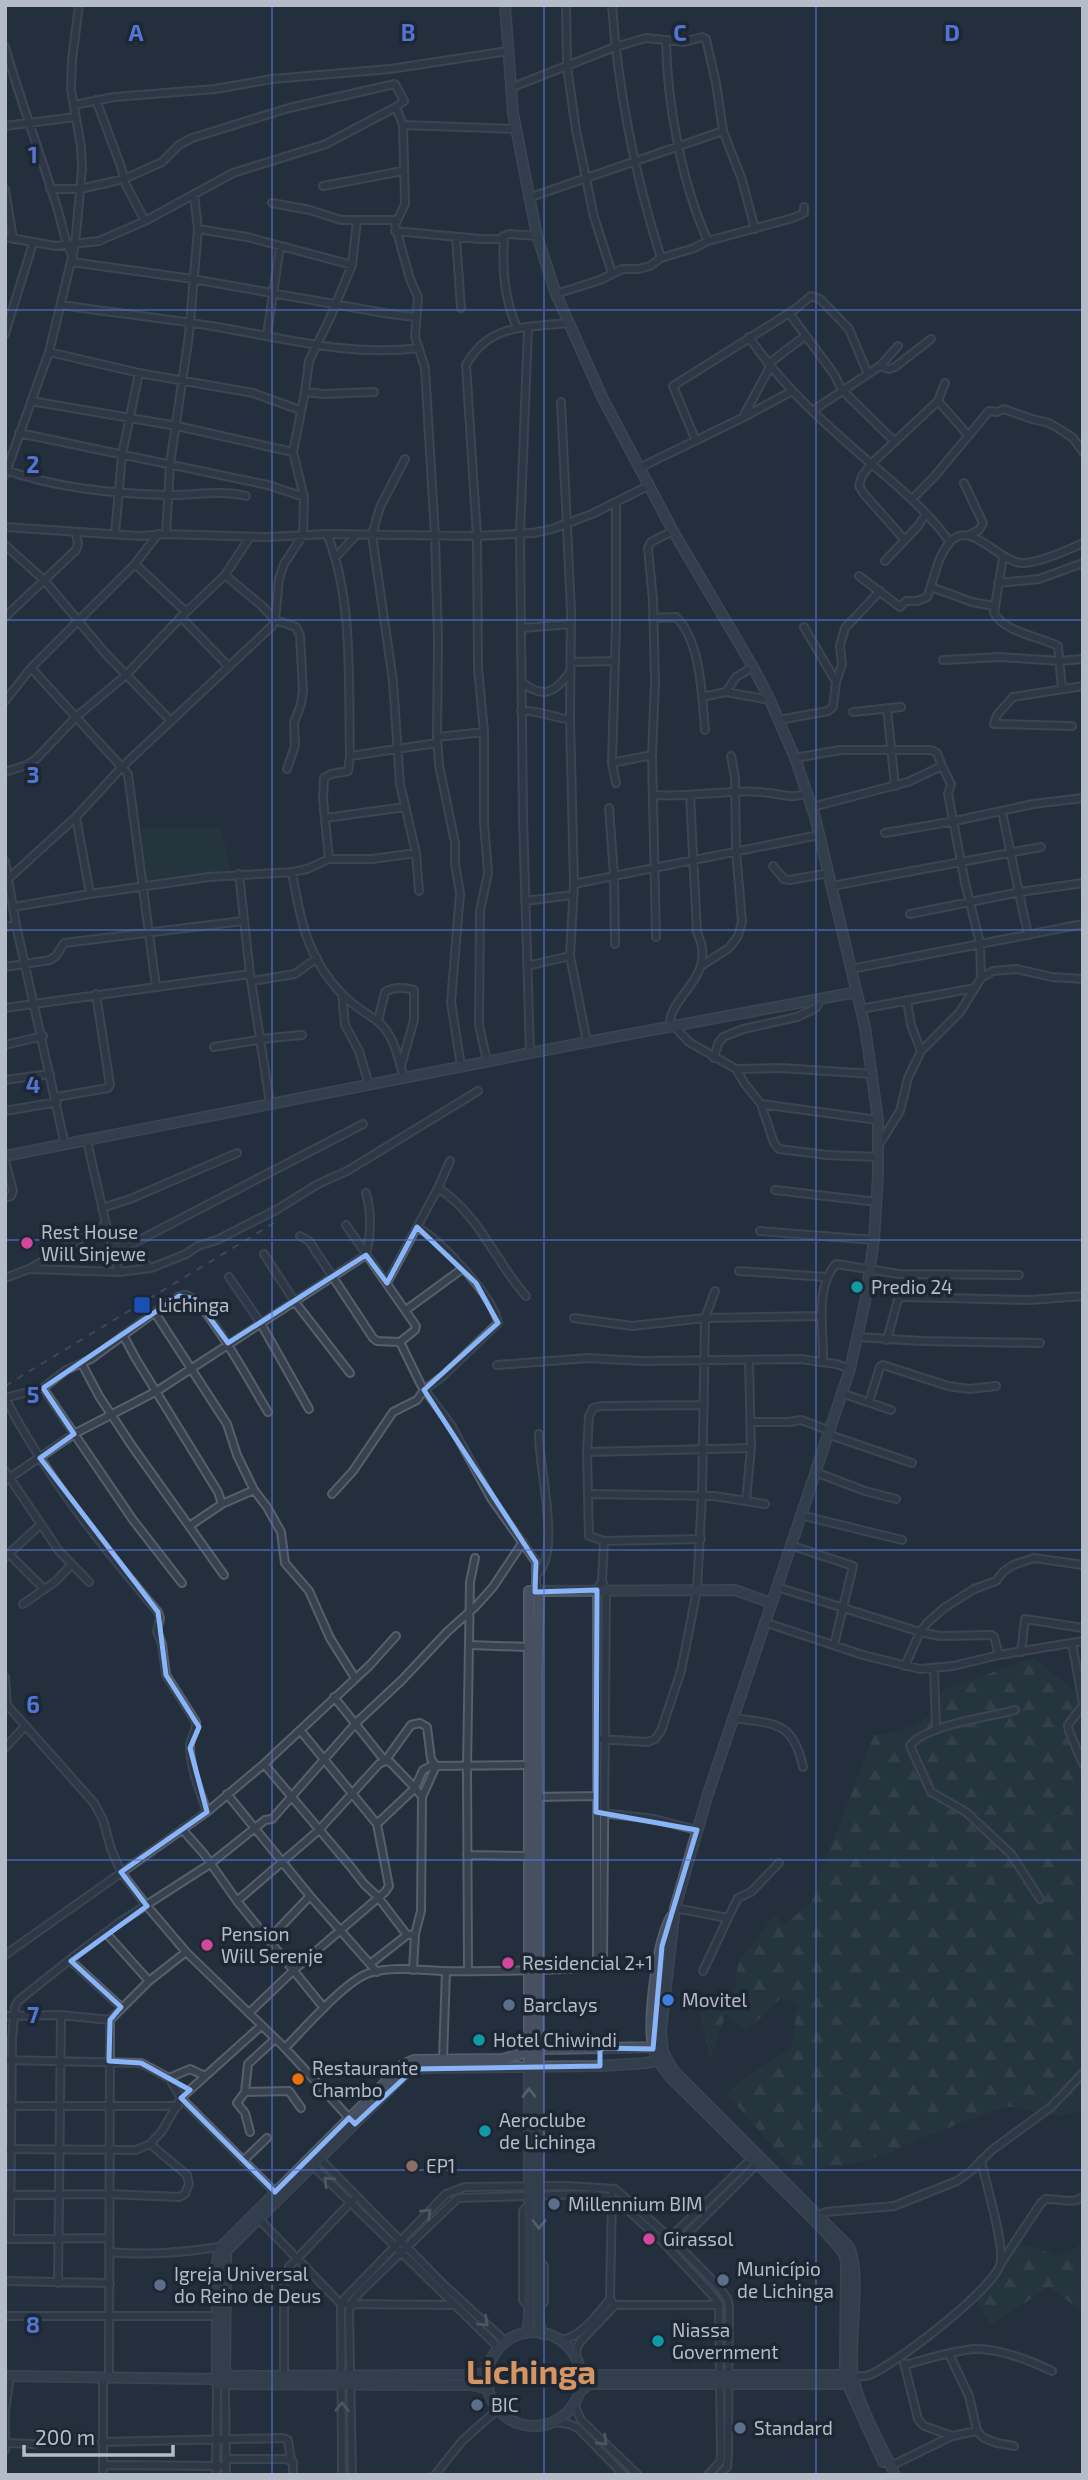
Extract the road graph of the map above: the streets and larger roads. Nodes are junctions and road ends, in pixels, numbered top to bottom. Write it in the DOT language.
graph roads {
  1 [pos="79,5"];
  2 [pos="505,5"];
  3 [pos="566,5"];
  4 [pos="612,5"];
  5 [pos="666,41"];
  6 [pos="5,47"];
  7 [pos="615,47"];
  8 [pos="508,51"];
  9 [pos="8,66"];
  10 [pos="567,66"];
  11 [pos="390,69"];
  12 [pos="395,84"];
  13 [pos="510,88"];
  14 [pos="96,100"];
  15 [pos="74,105"];
  16 [pos="396,107"];
  17 [pos="75,117"];
  18 [pos="29,121"];
  19 [pos="403,125"];
  20 [pos="5,126"];
  21 [pos="516,129"];
  22 [pos="723,131"];
  23 [pos="680,147"];
  24 [pos="635,162"];
  25 [pos="403,171"];
  26 [pos="124,179"];
  27 [pos="586,179"];
  28 [pos="323,186"];
  29 [pos="5,189"];
  30 [pos="51,189"];
  31 [pos="79,189"];
  32 [pos="194,195"];
  33 [pos="528,198"];
  34 [pos="272,202"];
  35 [pos="804,207"];
  36 [pos="396,220"];
  37 [pos="145,221"];
  38 [pos="356,221"];
  39 [pos="198,229"];
  40 [pos="755,229"];
  41 [pos="395,231"];
  42 [pos="504,236"];
  43 [pos="537,236"];
  44 [pos="5,237"];
  45 [pos="456,237"];
  46 [pos="13,239"];
  47 [pos="708,242"];
  48 [pos="33,243"];
  49 [pos="75,245"];
  50 [pos="67,246"];
  51 [pos="280,246"];
  52 [pos="661,258"];
  53 [pos="73,260"];
  54 [pos="352,265"];
  55 [pos="612,273"];
  56 [pos="193,279"];
  57 [pos="273,294"];
  58 [pos="555,294"];
  59 [pos="5,304"];
  60 [pos="15,305"];
  61 [pos="62,305"];
  62 [pos="335,305"];
  63 [pos="461,307"];
  64 [pos="789,313"];
  65 [pos="416,317"];
  66 [pos="189,322"];
  67 [pos="567,323"];
  68 [pos="517,328"];
  69 [pos="528,328"];
  70 [pos="5,334"];
  71 [pos="267,335"];
  72 [pos="805,336"];
  73 [pos="749,337"];
  74 [pos="931,339"];
  75 [pos="314,346"];
  76 [pos="898,346"];
  77 [pos="419,348"];
  78 [pos="49,352"];
  79 [pos="769,365"];
  80 [pos="880,366"];
  81 [pos="139,373"];
  82 [pos="868,374"];
  83 [pos="181,380"];
  84 [pos="946,383"];
  85 [pos="842,390"];
  86 [pos="792,391"];
  87 [pos="305,392"];
  88 [pos="374,392"];
  89 [pos="31,401"];
  90 [pos="938,401"];
  91 [pos="561,402"];
  92 [pos="300,410"];
  93 [pos="812,411"];
  94 [pos="131,418"];
  95 [pos="742,418"];
  96 [pos="177,426"];
  97 [pos="19,433"];
  98 [pos="968,435"];
  99 [pos="696,441"];
  100 [pos="895,442"];
  101 [pos="293,452"];
  102 [pos="1083,452"];
  103 [pos="122,455"];
  104 [pos="405,458"];
  105 [pos="170,464"];
  106 [pos="872,464"];
  107 [pos="641,467"];
  108 [pos="6,472"];
  109 [pos="964,483"];
  110 [pos="650,485"];
  111 [pos="117,492"];
  112 [pos="167,495"];
  113 [pos="246,496"];
  114 [pos="304,497"];
  115 [pos="912,499"];
  116 [pos="616,502"];
  117 [pos="926,514"];
  118 [pos="567,524"];
  119 [pos="5,527"];
  120 [pos="673,531"];
  121 [pos="76,533"];
  122 [pos="115,534"];
  123 [pos="158,534"];
  124 [pos="166,534"];
  125 [pos="327,534"];
  126 [pos="520,534"];
  127 [pos="356,535"];
  128 [pos="372,535"];
  129 [pos="139,536"];
  130 [pos="303,536"];
  131 [pos="435,536"];
  132 [pos="477,536"];
  133 [pos="969,536"];
  134 [pos="250,537"];
  135 [pos="904,540"];
  136 [pos="950,542"];
  137 [pos="1083,543"];
  138 [pos="5,545"];
  139 [pos="1070,550"];
  140 [pos="144,552"];
  141 [pos="337,557"];
  142 [pos="1003,557"];
  143 [pos="885,561"];
  144 [pos="135,564"];
  145 [pos="1081,564"];
  146 [pos="225,575"];
  147 [pos="859,576"];
  148 [pos="45,581"];
  149 [pos="998,583"];
  150 [pos="931,587"];
  151 [pos="880,591"];
  152 [pos="993,606"];
  153 [pos="183,614"];
  154 [pos="5,617"];
  155 [pos="653,618"];
  156 [pos="79,619"];
  157 [pos="275,620"];
  158 [pos="571,625"];
  159 [pos="804,627"];
  160 [pos="522,628"];
  161 [pos="1083,659"];
  162 [pos="943,660"];
  163 [pos="1059,661"];
  164 [pos="570,662"];
  165 [pos="615,662"];
  166 [pos="229,667"];
  167 [pos="753,667"];
  168 [pos="31,668"];
  169 [pos="570,671"];
  170 [pos="126,675"];
  171 [pos="522,682"];
  172 [pos="836,682"];
  173 [pos="1083,686"];
  174 [pos="1062,688"];
  175 [pos="726,692"];
  176 [pos="702,697"];
  177 [pos="770,700"];
  178 [pos="5,701"];
  179 [pos="901,706"];
  180 [pos="887,708"];
  181 [pos="521,711"];
  182 [pos="853,712"];
  183 [pos="76,717"];
  184 [pos="570,719"];
  185 [pos="779,720"];
  186 [pos="171,721"];
  187 [pos="1072,726"];
  188 [pos="705,730"];
  189 [pos="484,732"];
  190 [pos="437,740"];
  191 [pos="891,748"];
  192 [pos="397,750"];
  193 [pos="652,755"];
  194 [pos="731,756"];
  195 [pos="351,757"];
  196 [pos="795,758"];
  197 [pos="612,763"];
  198 [pos="942,766"];
  199 [pos="122,768"];
  200 [pos="287,769"];
  201 [pos="5,772"];
  202 [pos="616,783"];
  203 [pos="895,786"];
  204 [pos="736,790"];
  205 [pos="807,793"];
  206 [pos="653,795"];
  207 [pos="690,795"];
  208 [pos="1083,798"];
  209 [pos="405,807"];
  210 [pos="811,807"];
  211 [pos="609,808"];
  212 [pos="1002,812"];
  213 [pos="76,817"];
  214 [pos="325,818"];
  215 [pos="955,821"];
  216 [pos="885,833"];
  217 [pos="820,835"];
  218 [pos="1041,847"];
  219 [pos="736,851"];
  220 [pos="1011,852"];
  221 [pos="416,853"];
  222 [pos="329,859"];
  223 [pos="693,860"];
  224 [pos="5,862"];
  225 [pos="961,862"];
  226 [pos="773,866"];
  227 [pos="656,867"];
  228 [pos="292,872"];
  229 [pos="829,873"];
  230 [pos="239,874"];
  231 [pos="614,875"];
  232 [pos="8,879"];
  233 [pos="1083,883"];
  234 [pos="574,884"];
  235 [pos="144,886"];
  236 [pos="832,886"];
  237 [pos="419,891"];
  238 [pos="1020,892"];
  239 [pos="90,894"];
  240 [pos="573,895"];
  241 [pos="526,901"];
  242 [pos="970,903"];
  243 [pos="13,907"];
  244 [pos="910,914"];
  245 [pos="243,921"];
  246 [pos="1083,923"];
  247 [pos="16,925"];
  248 [pos="5,927"];
  249 [pos="149,932"];
  250 [pos="1028,934"];
  251 [pos="656,937"];
  252 [pos="980,943"];
  253 [pos="615,944"];
  254 [pos="570,956"];
  255 [pos="317,958"];
  256 [pos="25,964"];
  257 [pos="527,966"];
  258 [pos="701,966"];
  259 [pos="5,967"];
  260 [pos="305,967"];
  261 [pos="324,969"];
  262 [pos="851,969"];
  263 [pos="251,977"];
  264 [pos="981,978"];
  265 [pos="1074,979"];
  266 [pos="1083,979"];
  267 [pos="1083,985"];
  268 [pos="156,987"];
  269 [pos="975,988"];
  270 [pos="857,992"];
  271 [pos="96,994"];
  272 [pos="342,994"];
  273 [pos="821,998"];
  274 [pos="907,1000"];
  275 [pos="34,1003"];
  276 [pos="5,1007"];
  277 [pos="861,1009"];
  278 [pos="378,1021"];
  279 [pos="672,1026"];
  280 [pos="302,1035"];
  281 [pos="43,1036"];
  282 [pos="262,1040"];
  283 [pos="587,1042"];
  284 [pos="5,1045"];
  285 [pos="214,1047"];
  286 [pos="921,1051"];
  287 [pos="530,1053"];
  288 [pos="715,1058"];
  289 [pos="487,1061"];
  290 [pos="461,1066"];
  291 [pos="401,1067"];
  292 [pos="736,1069"];
  293 [pos="50,1074"];
  294 [pos="872,1074"];
  295 [pos="404,1078"];
  296 [pos="5,1080"];
  297 [pos="369,1085"];
  298 [pos="478,1091"];
  299 [pos="56,1100"];
  300 [pos="270,1103"];
  301 [pos="761,1104"];
  302 [pos="5,1111"];
  303 [pos="878,1120"];
  304 [pos="363,1124"];
  305 [pos="87,1141"];
  306 [pos="65,1145"];
  307 [pos="879,1145"];
  308 [pos="237,1153"];
  309 [pos="878,1157"];
  310 [pos="5,1158"];
  311 [pos="450,1161"];
  312 [pos="438,1188"];
  313 [pos="775,1190"];
  314 [pos="366,1193"];
  315 [pos="5,1198"];
  316 [pos="877,1202"];
  317 [pos="102,1208"];
  318 [pos="106,1224"];
  319 [pos="346,1225"];
  320 [pos="417,1227"];
  321 [pos="760,1231"];
  322 [pos="300,1236"];
  323 [pos="874,1240"];
  324 [pos="125,1246"];
  325 [pos="113,1248"];
  326 [pos="264,1254"];
  327 [pos="366,1255"];
  328 [pos="151,1268"];
  329 [pos="29,1269"];
  330 [pos="461,1269"];
  331 [pos="870,1269"];
  332 [pos="739,1271"];
  333 [pos="119,1272"];
  334 [pos="333,1276"];
  335 [pos="1019,1276"];
  336 [pos="229,1277"];
  337 [pos="826,1277"];
  338 [pos="5,1279"];
  339 [pos="387,1283"];
  340 [pos="715,1291"];
  341 [pos="526,1296"];
  342 [pos="1083,1296"];
  343 [pos="295,1303"];
  344 [pos="406,1310"];
  345 [pos="155,1312"];
  346 [pos="821,1315"];
  347 [pos="574,1318"];
  348 [pos="705,1318"];
  349 [pos="260,1322"];
  350 [pos="123,1335"];
  351 [pos="858,1337"];
  352 [pos="887,1340"];
  353 [pos="400,1342"];
  354 [pos="228,1343"];
  355 [pos="1040,1343"];
  356 [pos="749,1360"];
  357 [pos="705,1361"];
  358 [pos="823,1361"];
  359 [pos="82,1364"];
  360 [pos="497,1365"];
  361 [pos="190,1369"];
  362 [pos="850,1369"];
  363 [pos="349,1373"];
  364 [pos="996,1385"];
  365 [pos="43,1388"];
  366 [pos="425,1390"];
  367 [pos="157,1391"];
  368 [pos="841,1394"];
  369 [pos="5,1398"];
  370 [pos="869,1402"];
  371 [pos="704,1405"];
  372 [pos="309,1409"];
  373 [pos="891,1410"];
  374 [pos="268,1412"];
  375 [pos="111,1413"];
  376 [pos="750,1422"];
  377 [pos="828,1432"];
  378 [pos="74,1434"];
  379 [pos="539,1434"];
  380 [pos="751,1448"];
  381 [pos="703,1450"];
  382 [pos="587,1452"];
  383 [pos="40,1458"];
  384 [pos="912,1463"];
  385 [pos="815,1472"];
  386 [pos="7,1476"];
  387 [pos="254,1490"];
  388 [pos="588,1493"];
  389 [pos="332,1494"];
  390 [pos="702,1495"];
  391 [pos="896,1499"];
  392 [pos="746,1500"];
  393 [pos="222,1504"];
  394 [pos="765,1504"];
  395 [pos="800,1515"];
  396 [pos="40,1525"];
  397 [pos="191,1525"];
  398 [pos="701,1539"];
  399 [pos="902,1540"];
  400 [pos="604,1541"];
  401 [pos="523,1542"];
  402 [pos="790,1545"];
  403 [pos="8,1556"];
  404 [pos="475,1558"];
  405 [pos="71,1565"];
  406 [pos="1083,1565"];
  407 [pos="537,1574"];
  408 [pos="224,1575"];
  409 [pos="89,1582"];
  410 [pos="183,1583"];
  411 [pos="602,1587"];
  412 [pos="777,1587"];
  413 [pos="43,1588"];
  414 [pos="535,1589"];
  415 [pos="697,1590"];
  416 [pos="771,1603"];
  417 [pos="23,1604"];
  418 [pos="843,1610"];
  419 [pos="470,1612"];
  420 [pos="764,1622"];
  421 [pos="1083,1629"];
  422 [pos="920,1632"];
  423 [pos="396,1636"];
  424 [pos="1083,1641"];
  425 [pos="1072,1643"];
  426 [pos="470,1645"];
  427 [pos="834,1645"];
  428 [pos="528,1647"];
  429 [pos="1021,1652"];
  430 [pos="999,1655"];
  431 [pos="905,1667"];
  432 [pos="934,1669"];
  433 [pos="5,1677"];
  434 [pos="355,1678"];
  435 [pos="334,1697"];
  436 [pos="6,1699"];
  437 [pos="1083,1704"];
  438 [pos="1015,1710"];
  439 [pos="733,1718"];
  440 [pos="533,1719"];
  441 [pos="356,1723"];
  442 [pos="24,1727"];
  443 [pos="300,1730"];
  444 [pos="936,1730"];
  445 [pos="602,1740"];
  446 [pos="5,1748"];
  447 [pos="324,1760"];
  448 [pos="385,1761"];
  449 [pos="264,1764"];
  450 [pos="1083,1764"];
  451 [pos="529,1765"];
  452 [pos="436,1766"];
  453 [pos="467,1767"];
  454 [pos="803,1767"];
  455 [pos="601,1768"];
  456 [pos="415,1788"];
  457 [pos="353,1793"];
  458 [pos="227,1794"];
  459 [pos="597,1796"];
  460 [pos="422,1797"];
  461 [pos="533,1797"];
  462 [pos="292,1798"];
  463 [pos="207,1812"];
  464 [pos="600,1813"];
  465 [pos="377,1824"];
  466 [pos="253,1828"];
  467 [pos="182,1829"];
  468 [pos="319,1830"];
  469 [pos="697,1830"];
  470 [pos="467,1855"];
  471 [pos="529,1856"];
  472 [pos="283,1863"];
  473 [pos="779,1863"];
  474 [pos="210,1864"];
  475 [pos="121,1872"];
  476 [pos="533,1877"];
  477 [pos="310,1896"];
  478 [pos="378,1897"];
  479 [pos="1040,1899"];
  480 [pos="237,1900"];
  481 [pos="146,1906"];
  482 [pos="674,1912"];
  483 [pos="727,1918"];
  484 [pos="340,1930"];
  485 [pos="106,1933"];
  486 [pos="411,1935"];
  487 [pos="269,1939"];
  488 [pos="186,1952"];
  489 [pos="5,1955"];
  490 [pos="71,1961"];
  491 [pos="370,1964"];
  492 [pos="294,1970"];
  493 [pos="413,1970"];
  494 [pos="468,1970"];
  495 [pos="534,1970"];
  496 [pos="446,1971"];
  497 [pos="703,1971"];
  498 [pos="377,1972"];
  499 [pos="149,1981"];
  500 [pos="121,2007"];
  501 [pos="324,2008"];
  502 [pos="249,2013"];
  503 [pos="5,2015"];
  504 [pos="14,2015"];
  505 [pos="61,2015"];
  506 [pos="110,2020"];
  507 [pos="261,2026"];
  508 [pos="275,2039"];
  509 [pos="285,2048"];
  510 [pos="600,2048"];
  511 [pos="658,2048"];
  512 [pos="534,2051"];
  513 [pos="8,2059"];
  514 [pos="443,2059"];
  515 [pos="662,2060"];
  516 [pos="61,2061"];
  517 [pos="109,2061"];
  518 [pos="534,2066"];
  519 [pos="600,2066"];
  520 [pos="1083,2073"];
  521 [pos="205,2076"];
  522 [pos="169,2078"];
  523 [pos="245,2092"];
  524 [pos="181,2098"];
  525 [pos="8,2106"];
  526 [pos="111,2106"];
  527 [pos="178,2106"];
  528 [pos="59,2107"];
  529 [pos="301,2108"];
  530 [pos="352,2121"];
  531 [pos="250,2132"];
  532 [pos="267,2138"];
  533 [pos="150,2144"];
  534 [pos="7,2149"];
  535 [pos="58,2149"];
  536 [pos="109,2150"];
  537 [pos="314,2159"];
  538 [pos="757,2159"];
  539 [pos="981,2160"];
  540 [pos="243,2161"];
  541 [pos="615,2189"];
  542 [pos="275,2192"];
  543 [pos="109,2194"];
  544 [pos="533,2194"];
  545 [pos="8,2195"];
  546 [pos="59,2195"];
  547 [pos="357,2196"];
  548 [pos="610,2197"];
  549 [pos="1083,2197"];
  550 [pos="709,2199"];
  551 [pos="350,2203"];
  552 [pos="715,2205"];
  553 [pos="257,2216"];
  554 [pos="816,2217"];
  555 [pos="109,2238"];
  556 [pos="7,2239"];
  557 [pos="58,2239"];
  558 [pos="401,2239"];
  559 [pos="667,2240"];
  560 [pos="677,2244"];
  561 [pos="407,2245"];
  562 [pos="394,2246"];
  563 [pos="221,2247"];
  564 [pos="670,2250"];
  565 [pos="109,2252"];
  566 [pos="400,2252"];
  567 [pos="536,2257"];
  568 [pos="296,2259"];
  569 [pos="1000,2264"];
  570 [pos="526,2275"];
  571 [pos="221,2277"];
  572 [pos="5,2281"];
  573 [pos="712,2281"];
  574 [pos="58,2283"];
  575 [pos="110,2283"];
  576 [pos="704,2286"];
  577 [pos="461,2301"];
  578 [pos="612,2302"];
  579 [pos="341,2304"];
  580 [pos="351,2304"];
  581 [pos="719,2305"];
  582 [pos="729,2305"];
  583 [pos="454,2306"];
  584 [pos="534,2307"];
  585 [pos="5,2315"];
  586 [pos="109,2315"];
  587 [pos="221,2316"];
  588 [pos="586,2330"];
  589 [pos="527,2333"];
  590 [pos="542,2333"];
  591 [pos="557,2339"];
  592 [pos="503,2345"];
  593 [pos="949,2354"];
  594 [pos="901,2355"];
  595 [pos="576,2358"];
  596 [pos="905,2365"];
  597 [pos="580,2368"];
  598 [pos="1052,2371"];
  599 [pos="488,2373"];
  600 [pos="7,2376"];
  601 [pos="106,2376"];
  602 [pos="608,2379"];
  603 [pos="852,2379"];
  604 [pos="218,2380"];
  605 [pos="346,2380"];
  606 [pos="724,2380"];
  607 [pos="284,2381"];
  608 [pos="488,2389"];
  609 [pos="579,2392"];
  610 [pos="574,2404"];
  611 [pos="498,2409"];
  612 [pos="5,2413"];
  613 [pos="554,2421"];
  614 [pos="342,2431"];
  615 [pos="351,2431"];
  616 [pos="977,2431"];
  617 [pos="952,2436"];
  618 [pos="216,2440"];
  619 [pos="226,2440"];
  620 [pos="103,2442"];
  621 [pos="5,2443"];
  622 [pos="33,2444"];
  623 [pos="1014,2446"];
  624 [pos="5,2450"];
  625 [pos="291,2460"];
  626 [pos="226,2463"];
  627 [pos="103,2465"];
  628 [pos="216,2465"];
  629 [pos="717,2465"];
  630 [pos="891,2472"];
  631 [pos="723,2474"];
  632 [pos="103,2475"];
  633 [pos="216,2475"];
  634 [pos="226,2475"];
  635 [pos="293,2475"];
  636 [pos="342,2475"];
  637 [pos="352,2475"];
  638 [pos="435,2475"];
  639 [pos="624,2475"];
  640 [pos="638,2475"];
  641 [pos="708,2475"];
  1 -- 15 [label="street"];
  2 -- 8 [label="street"];
  3 -- 10 [label="street"];
  4 -- 7 [label="street"];
  5 -- 7 [label="street"];
  5 -- 22 [label="street"];
  5 -- 23 [label="street"];
  6 -- 9 [label="street"];
  7 -- 10 [label="street"];
  7 -- 24 [label="street"];
  8 -- 11 [label="street"];
  8 -- 13 [label="street"];
  9 -- 18 [label="street"];
  10 -- 13 [label="street"];
  10 -- 27 [label="street"];
  11 -- 12 [label="street"];
  11 -- 14 [label="street"];
  12 -- 16 [label="street"];
  12 -- 26 [label="street"];
  13 -- 21 [label="street"];
  14 -- 15 [label="street"];
  14 -- 26 [label="street"];
  15 -- 17 [label="street"];
  16 -- 19 [label="street"];
  16 -- 32 [label="street"];
  17 -- 18 [label="street"];
  17 -- 31 [label="street"];
  18 -- 20 [label="street"];
  18 -- 30 [label="street"];
  19 -- 21 [label="street"];
  19 -- 25 [label="street"];
  21 -- 33 [label="street"];
  22 -- 23 [label="street"];
  22 -- 40 [label="street"];
  23 -- 24 [label="street"];
  23 -- 47 [label="street"];
  24 -- 27 [label="street"];
  24 -- 52 [label="street"];
  25 -- 28 [label="street"];
  25 -- 36 [label="street"];
  26 -- 31 [label="street"];
  26 -- 37 [label="street"];
  27 -- 33 [label="street"];
  27 -- 55 [label="street"];
  29 -- 46 [label="street"];
  30 -- 31 [label="street"];
  30 -- 50 [label="street"];
  31 -- 49 [label="street"];
  32 -- 37 [label="street"];
  32 -- 39 [label="street"];
  33 -- 43 [label="street"];
  34 -- 38 [label="street"];
  35 -- 40 [label="street"];
  36 -- 38 [label="street"];
  36 -- 41 [label="street"];
  37 -- 49 [label="street"];
  38 -- 54 [label="street"];
  39 -- 51 [label="street"];
  39 -- 56 [label="street"];
  40 -- 47 [label="street"];
  41 -- 45 [label="street"];
  41 -- 65 [label="street"];
  42 -- 43 [label="street"];
  42 -- 45 [label="street"];
  42 -- 68 [label="street"];
  43 -- 58 [label="street"];
  44 -- 46 [label="street"];
  45 -- 63 [label="street"];
  46 -- 48 [label="street"];
  47 -- 52 [label="street"];
  48 -- 50 [label="street"];
  48 -- 60 [label="street"];
  49 -- 50 [label="street"];
  49 -- 53 [label="street"];
  50 -- 53 [label="street"];
  51 -- 54 [label="street"];
  51 -- 57 [label="street"];
  52 -- 55 [label="street"];
  53 -- 56 [label="street"];
  53 -- 61 [label="street"];
  54 -- 62 [label="street"];
  55 -- 58 [label="street"];
  56 -- 57 [label="street"];
  56 -- 66 [label="street"];
  57 -- 62 [label="street"];
  57 -- 71 [label="street"];
  58 -- 67 [label="street"];
  59 -- 60 [label="street"];
  60 -- 70 [label="street"];
  61 -- 66 [label="street"];
  61 -- 78 [label="street"];
  62 -- 65 [label="street"];
  62 -- 75 [label="street"];
  64 -- 72 [label="street"];
  64 -- 73 [label="street"];
  64 -- 82 [label="street"];
  65 -- 77 [label="street"];
  66 -- 71 [label="street"];
  66 -- 83 [label="street"];
  67 -- 69 [label="street"];
  67 -- 107 [label="street"];
  68 -- 69 [label="street"];
  68 -- 132 [label="street"];
  69 -- 126 [label="street"];
  71 -- 75 [label="street"];
  72 -- 79 [label="street"];
  72 -- 85 [label="street"];
  73 -- 79 [label="street"];
  73 -- 99 [label="street"];
  74 -- 80 [label="street"];
  75 -- 77 [label="street"];
  75 -- 87 [label="street"];
  76 -- 80 [label="street"];
  77 -- 131 [label="street"];
  78 -- 81 [label="street"];
  78 -- 89 [label="street"];
  79 -- 86 [label="street"];
  79 -- 95 [label="street"];
  80 -- 82 [label="street"];
  81 -- 83 [label="street"];
  81 -- 94 [label="street"];
  82 -- 85 [label="street"];
  83 -- 92 [label="street"];
  83 -- 96 [label="street"];
  84 -- 90 [label="street"];
  85 -- 93 [label="street"];
  85 -- 100 [label="street"];
  86 -- 93 [label="street"];
  86 -- 95 [label="street"];
  87 -- 88 [label="street"];
  87 -- 92 [label="street"];
  89 -- 94 [label="street"];
  89 -- 97 [label="street"];
  90 -- 98 [label="street"];
  90 -- 100 [label="street"];
  91 -- 118 [label="street"];
  92 -- 101 [label="street"];
  93 -- 106 [label="street"];
  94 -- 96 [label="street"];
  94 -- 103 [label="street"];
  95 -- 99 [label="street"];
  96 -- 101 [label="street"];
  96 -- 105 [label="street"];
  97 -- 103 [label="street"];
  97 -- 108 [label="street"];
  98 -- 102 [label="street"];
  98 -- 115 [label="street"];
  99 -- 107 [label="street"];
  100 -- 106 [label="street"];
  101 -- 114 [label="street"];
  103 -- 105 [label="street"];
  103 -- 111 [label="street"];
  104 -- 128 [label="street"];
  105 -- 112 [label="street"];
  105 -- 114 [label="street"];
  106 -- 115 [label="street"];
  106 -- 135 [label="street"];
  107 -- 110 [label="street"];
  108 -- 111 [label="street"];
  109 -- 133 [label="street"];
  110 -- 116 [label="street"];
  110 -- 120 [label="street"];
  111 -- 112 [label="street"];
  111 -- 122 [label="street"];
  112 -- 113 [label="street"];
  112 -- 124 [label="street"];
  114 -- 130 [label="street"];
  115 -- 117 [label="street"];
  116 -- 118 [label="street"];
  116 -- 165 [label="street"];
  117 -- 135 [label="street"];
  117 -- 136 [label="street"];
  118 -- 126 [label="street"];
  118 -- 158 [label="street"];
  119 -- 121 [label="street"];
  120 -- 155 [label="street"];
  120 -- 167 [label="street"];
  121 -- 122 [label="street"];
  121 -- 148 [label="street"];
  122 -- 129 [label="street"];
  123 -- 124 [label="street"];
  123 -- 129 [label="street"];
  123 -- 140 [label="street"];
  124 -- 134 [label="street"];
  125 -- 127 [label="street"];
  125 -- 130 [label="street"];
  125 -- 141 [label="street"];
  126 -- 132 [label="street"];
  126 -- 160 [label="street"];
  127 -- 128 [label="street"];
  127 -- 141 [label="street"];
  128 -- 131 [label="street"];
  128 -- 192 [label="street"];
  129 -- 140 [label="street"];
  130 -- 134 [label="street"];
  130 -- 157 [label="street"];
  131 -- 132 [label="street"];
  131 -- 190 [label="street"];
  132 -- 189 [label="street"];
  133 -- 136 [label="street"];
  133 -- 142 [label="street"];
  134 -- 146 [label="street"];
  135 -- 143 [label="street"];
  136 -- 150 [label="street"];
  137 -- 139 [label="street"];
  138 -- 148 [label="street"];
  139 -- 142 [label="street"];
  139 -- 145 [label="street"];
  140 -- 144 [label="street"];
  141 -- 195 [label="street"];
  142 -- 149 [label="street"];
  144 -- 153 [label="street"];
  144 -- 156 [label="street"];
  145 -- 149 [label="street"];
  146 -- 153 [label="street"];
  146 -- 157 [label="street"];
  147 -- 151 [label="street"];
  148 -- 154 [label="street"];
  148 -- 156 [label="street"];
  149 -- 152 [label="street"];
  150 -- 151 [label="street"];
  150 -- 152 [label="street"];
  151 -- 172 [label="street"];
  152 -- 163 [label="street"];
  153 -- 166 [label="street"];
  153 -- 170 [label="street"];
  155 -- 176 [label="street"];
  155 -- 193 [label="street"];
  156 -- 168 [label="street"];
  156 -- 170 [label="street"];
  157 -- 166 [label="street"];
  157 -- 200 [label="street"];
  158 -- 160 [label="street"];
  158 -- 164 [label="street"];
  159 -- 172 [label="street"];
  160 -- 171 [label="street"];
  161 -- 163 [label="street"];
  162 -- 163 [label="street"];
  163 -- 174 [label="street"];
  164 -- 165 [label="street"];
  164 -- 169 [label="street"];
  165 -- 197 [label="street"];
  166 -- 186 [label="street"];
  167 -- 175 [label="street"];
  167 -- 177 [label="street"];
  168 -- 178 [label="street"];
  168 -- 183 [label="street"];
  169 -- 171 [label="street"];
  169 -- 184 [label="street"];
  170 -- 183 [label="street"];
  170 -- 186 [label="street"];
  171 -- 181 [label="street"];
  172 -- 185 [label="street"];
  173 -- 174 [label="street"];
  174 -- 187 [label="street"];
  175 -- 176 [label="street"];
  175 -- 177 [label="street"];
  176 -- 188 [label="street"];
  177 -- 185 [label="street"];
  179 -- 180 [label="street"];
  180 -- 182 [label="street"];
  180 -- 191 [label="street"];
  181 -- 184 [label="street"];
  181 -- 241 [label="street"];
  183 -- 199 [label="street"];
  183 -- 201 [label="street"];
  184 -- 234 [label="street"];
  185 -- 196 [label="street"];
  186 -- 199 [label="street"];
  189 -- 190 [label="street"];
  189 -- 289 [label="street"];
  190 -- 192 [label="street"];
  190 -- 290 [label="street"];
  191 -- 196 [label="street"];
  191 -- 198 [label="street"];
  191 -- 203 [label="street"];
  192 -- 195 [label="street"];
  192 -- 209 [label="street"];
  193 -- 197 [label="street"];
  193 -- 206 [label="street"];
  194 -- 204 [label="street"];
  195 -- 214 [label="street"];
  196 -- 205 [label="street"];
  197 -- 202 [label="street"];
  198 -- 203 [label="street"];
  198 -- 215 [label="street"];
  199 -- 213 [label="street"];
  199 -- 235 [label="street"];
  203 -- 210 [label="street"];
  204 -- 205 [label="street"];
  204 -- 207 [label="street"];
  204 -- 219 [label="street"];
  205 -- 210 [label="street"];
  206 -- 207 [label="street"];
  206 -- 227 [label="street"];
  207 -- 223 [label="street"];
  208 -- 212 [label="street"];
  209 -- 214 [label="street"];
  209 -- 221 [label="street"];
  210 -- 217 [label="street"];
  211 -- 231 [label="street"];
  212 -- 215 [label="street"];
  212 -- 220 [label="street"];
  213 -- 232 [label="street"];
  213 -- 239 [label="street"];
  214 -- 222 [label="street"];
  215 -- 216 [label="street"];
  215 -- 225 [label="street"];
  217 -- 219 [label="street"];
  217 -- 229 [label="street"];
  218 -- 220 [label="street"];
  219 -- 223 [label="street"];
  219 -- 258 [label="street"];
  220 -- 225 [label="street"];
  220 -- 238 [label="street"];
  221 -- 222 [label="street"];
  221 -- 237 [label="street"];
  222 -- 228 [label="street"];
  223 -- 227 [label="street"];
  223 -- 258 [label="street"];
  224 -- 232 [label="street"];
  225 -- 236 [label="street"];
  225 -- 242 [label="street"];
  226 -- 229 [label="street"];
  227 -- 231 [label="street"];
  227 -- 251 [label="street"];
  228 -- 230 [label="street"];
  228 -- 255 [label="street"];
  229 -- 236 [label="street"];
  230 -- 235 [label="street"];
  230 -- 245 [label="street"];
  231 -- 234 [label="street"];
  231 -- 253 [label="street"];
  232 -- 243 [label="street"];
  233 -- 238 [label="street"];
  234 -- 240 [label="street"];
  235 -- 239 [label="street"];
  235 -- 249 [label="street"];
  236 -- 262 [label="street"];
  238 -- 242 [label="street"];
  238 -- 250 [label="street"];
  239 -- 243 [label="street"];
  240 -- 241 [label="street"];
  240 -- 254 [label="street"];
  241 -- 257 [label="street"];
  242 -- 244 [label="street"];
  242 -- 252 [label="street"];
  243 -- 247 [label="street"];
  245 -- 249 [label="street"];
  245 -- 263 [label="street"];
  246 -- 250 [label="street"];
  247 -- 248 [label="street"];
  247 -- 256 [label="street"];
  249 -- 256 [label="street"];
  249 -- 268 [label="street"];
  250 -- 252 [label="street"];
  252 -- 262 [label="street"];
  252 -- 264 [label="street"];
  254 -- 257 [label="street"];
  254 -- 283 [label="street"];
  255 -- 260 [label="street"];
  255 -- 261 [label="street"];
  256 -- 259 [label="street"];
  256 -- 275 [label="street"];
  257 -- 287 [label="street"];
  258 -- 279 [label="street"];
  260 -- 261 [label="street"];
  260 -- 263 [label="street"];
  261 -- 272 [label="street"];
  262 -- 270 [label="street"];
  263 -- 268 [label="street"];
  263 -- 282 [label="street"];
  264 -- 265 [label="street"];
  264 -- 269 [label="street"];
  265 -- 266 [label="street"];
  265 -- 267 [label="street"];
  268 -- 271 [label="street"];
  269 -- 274 [label="street"];
  269 -- 286 [label="street"];
  270 -- 273 [label="street"];
  270 -- 277 [label="street"];
  271 -- 275 [label="street"];
  271 -- 299 [label="street"];
  272 -- 278 [label="street"];
  272 -- 297 [label="street"];
  273 -- 279 [label="street"];
  273 -- 288 [label="street"];
  274 -- 277 [label="street"];
  274 -- 286 [label="street"];
  275 -- 276 [label="street"];
  275 -- 281 [label="street"];
  277 -- 294 [label="street"];
  278 -- 291 [label="street"];
  278 -- 291 [label="street"];
  279 -- 283 [label="street"];
  279 -- 288 [label="street"];
  280 -- 282 [label="street"];
  281 -- 284 [label="street"];
  281 -- 293 [label="street"];
  282 -- 285 [label="street"];
  282 -- 300 [label="street"];
  283 -- 287 [label="street"];
  286 -- 307 [label="street"];
  287 -- 289 [label="street"];
  288 -- 292 [label="street"];
  289 -- 290 [label="street"];
  290 -- 295 [label="street"];
  291 -- 295 [label="street"];
  292 -- 294 [label="street"];
  292 -- 301 [label="street"];
  293 -- 296 [label="street"];
  293 -- 299 [label="street"];
  294 -- 303 [label="street"];
  295 -- 297 [label="street"];
  297 -- 300 [label="street"];
  298 -- 328 [label="street"];
  299 -- 302 [label="street"];
  299 -- 306 [label="street"];
  300 -- 305 [label="street"];
  301 -- 303 [label="street"];
  301 -- 309 [label="street"];
  303 -- 307 [label="street"];
  304 -- 324 [label="street"];
  305 -- 306 [label="street"];
  305 -- 317 [label="street"];
  306 -- 310 [label="street"];
  307 -- 309 [label="street"];
  308 -- 317 [label="street"];
  309 -- 316 [label="street"];
  310 -- 315 [label="street"];
  311 -- 312 [label="street"];
  312 -- 320 [label="street"];
  312 -- 341 [label="street"];
  313 -- 316 [label="street"];
  314 -- 327 [label="street"];
  316 -- 323 [label="street"];
  317 -- 318 [label="street"];
  318 -- 325 [label="street"];
  318 -- 329 [label="street"];
  319 -- 327 [label="street"];
  320 -- 330 [label="street"];
  320 -- 339 [label="street"];
  321 -- 323 [label="street"];
  322 -- 334 [label="street"];
  323 -- 331 [label="street"];
  324 -- 325 [label="street"];
  324 -- 328 [label="street"];
  325 -- 333 [label="street"];
  326 -- 343 [label="street"];
  327 -- 334 [label="street"];
  327 -- 339 [label="street"];
  328 -- 333 [label="street"];
  329 -- 333 [label="street"];
  329 -- 338 [label="street"];
  330 -- 344 [label="street"];
  330 -- 366 [label="street"];
  331 -- 335 [label="street"];
  331 -- 337 [label="street"];
  331 -- 351 [label="street"];
  332 -- 337 [label="street"];
  334 -- 343 [label="street"];
  334 -- 353 [label="street"];
  336 -- 349 [label="street"];
  337 -- 346 [label="street"];
  339 -- 344 [label="street"];
  340 -- 348 [label="street"];
  342 -- 352 [label="street"];
  343 -- 349 [label="street"];
  343 -- 363 [label="street"];
  344 -- 353 [label="street"];
  345 -- 350 [label="street"];
  345 -- 354 [label="street"];
  345 -- 361 [label="street"];
  346 -- 348 [label="street"];
  346 -- 358 [label="street"];
  347 -- 348 [label="street"];
  348 -- 357 [label="street"];
  349 -- 354 [label="street"];
  349 -- 372 [label="street"];
  350 -- 359 [label="street"];
  350 -- 367 [label="street"];
  351 -- 352 [label="street"];
  351 -- 362 [label="street"];
  352 -- 355 [label="street"];
  353 -- 366 [label="street"];
  354 -- 361 [label="street"];
  354 -- 374 [label="street"];
  356 -- 357 [label="street"];
  356 -- 358 [label="street"];
  356 -- 376 [label="street"];
  357 -- 360 [label="street"];
  357 -- 371 [label="street"];
  358 -- 362 [label="street"];
  359 -- 365 [label="street"];
  359 -- 375 [label="street"];
  361 -- 367 [label="street"];
  361 -- 387 [label="street"];
  362 -- 368 [label="street"];
  364 -- 370 [label="street"];
  365 -- 369 [label="street"];
  365 -- 378 [label="street"];
  366 -- 389 [label="street"];
  366 -- 401 [label="street"];
  367 -- 375 [label="street"];
  367 -- 393 [label="street"];
  368 -- 370 [label="street"];
  368 -- 377 [label="street"];
  369 -- 383 [label="street"];
  370 -- 373 [label="street"];
  371 -- 381 [label="street"];
  371 -- 382 [label="street"];
  375 -- 378 [label="street"];
  375 -- 397 [label="street"];
  376 -- 377 [label="street"];
  376 -- 380 [label="street"];
  377 -- 384 [label="street"];
  377 -- 385 [label="street"];
  378 -- 383 [label="street"];
  378 -- 410 [label="street"];
  379 -- 407 [label="street"];
  380 -- 381 [label="street"];
  380 -- 392 [label="street"];
  381 -- 382 [label="street"];
  381 -- 390 [label="street"];
  382 -- 388 [label="street"];
  383 -- 386 [label="street"];
  383 -- 463 [label="street"];
  385 -- 391 [label="street"];
  385 -- 395 [label="street"];
  386 -- 396 [label="street"];
  387 -- 393 [label="street"];
  387 -- 434 [label="street"];
  388 -- 390 [label="street"];
  388 -- 400 [label="street"];
  390 -- 392 [label="street"];
  390 -- 398 [label="street"];
  392 -- 394 [label="street"];
  393 -- 397 [label="street"];
  395 -- 399 [label="street"];
  395 -- 402 [label="street"];
  396 -- 403 [label="street"];
  396 -- 405 [label="street"];
  397 -- 408 [label="street"];
  398 -- 400 [label="street"];
  398 -- 415 [label="street"];
  400 -- 411 [label="street"];
  401 -- 407 [label="street"];
  401 -- 419 [label="street"];
  402 -- 412 [label="street"];
  402 -- 418 [label="street"];
  403 -- 413 [label="street"];
  404 -- 419 [label="street"];
  405 -- 409 [label="street"];
  405 -- 413 [label="street"];
  406 -- 422 [label="street"];
  407 -- 414 [label="street"];
  411 -- 414 [label="street"];
  411 -- 415 [label="street"];
  411 -- 445 [label="street"];
  412 -- 416 [label="street"];
  412 -- 418 [label="street"];
  413 -- 417 [label="street"];
  414 -- 428 [label="street"];
  414 -- 440 [label="street"];
  415 -- 416 [label="street"];
  415 -- 445 [label="street"];
  416 -- 420 [label="street"];
  418 -- 422 [label="street"];
  418 -- 427 [label="street"];
  419 -- 426 [label="street"];
  419 -- 441 [label="street"];
  420 -- 427 [label="street"];
  420 -- 439 [label="street"];
  421 -- 429 [label="street"];
  422 -- 430 [label="street"];
  422 -- 431 [label="street"];
  423 -- 434 [label="street"];
  424 -- 425 [label="street"];
  425 -- 429 [label="street"];
  425 -- 437 [label="street"];
  426 -- 428 [label="street"];
  426 -- 453 [label="street"];
  427 -- 431 [label="street"];
  428 -- 440 [label="street"];
  429 -- 430 [label="street"];
  430 -- 432 [label="street"];
  431 -- 432 [label="street"];
  432 -- 444 [label="street"];
  433 -- 436 [label="street"];
  434 -- 435 [label="street"];
  435 -- 441 [label="street"];
  435 -- 443 [label="street"];
  436 -- 442 [label="street"];
  437 -- 450 [label="street"];
  438 -- 444 [label="street"];
  439 -- 454 [label="street"];
  439 -- 469 [label="street"];
  440 -- 451 [label="street"];
  440 -- 461 [label="street"];
  441 -- 447 [label="street"];
  441 -- 448 [label="street"];
  442 -- 446 [label="street"];
  442 -- 475 [label="street"];
  443 -- 447 [label="street"];
  443 -- 449 [label="street"];
  444 -- 479 [label="street"];
  445 -- 455 [label="street"];
  447 -- 457 [label="street"];
  447 -- 462 [label="street"];
  448 -- 452 [label="street"];
  448 -- 456 [label="street"];
  448 -- 457 [label="street"];
  449 -- 458 [label="street"];
  449 -- 462 [label="street"];
  451 -- 453 [label="street"];
  451 -- 461 [label="street"];
  452 -- 453 [label="street"];
  452 -- 456 [label="street"];
  452 -- 460 [label="street"];
  453 -- 470 [label="street"];
  455 -- 459 [label="street"];
  455 -- 464 [label="street"];
  456 -- 460 [label="street"];
  456 -- 465 [label="street"];
  457 -- 465 [label="street"];
  457 -- 468 [label="street"];
  458 -- 463 [label="street"];
  458 -- 466 [label="street"];
  459 -- 461 [label="street"];
  459 -- 464 [label="street"];
  460 -- 486 [label="street"];
  461 -- 471 [label="street"];
  461 -- 476 [label="street"];
  462 -- 466 [label="street"];
  462 -- 468 [label="street"];
  463 -- 467 [label="street"];
  464 -- 469 [label="street"];
  464 -- 495 [label="street"];
  465 -- 478 [label="street"];
  466 -- 472 [label="street"];
  466 -- 474 [label="street"];
  467 -- 474 [label="street"];
  467 -- 475 [label="street"];
  468 -- 472 [label="street"];
  468 -- 478 [label="street"];
  469 -- 482 [label="street"];
  470 -- 471 [label="street"];
  470 -- 494 [label="street"];
  471 -- 476 [label="street"];
  472 -- 477 [label="street"];
  472 -- 480 [label="street"];
  473 -- 483 [label="street"];
  474 -- 480 [label="street"];
  474 -- 481 [label="street"];
  475 -- 481 [label="street"];
  475 -- 489 [label="street"];
  476 -- 495 [label="street"];
  477 -- 484 [label="street"];
  477 -- 487 [label="street"];
  478 -- 484 [label="street"];
  478 -- 486 [label="street"];
  480 -- 487 [label="street"];
  481 -- 485 [label="street"];
  481 -- 488 [label="street"];
  482 -- 483 [label="street"];
  482 -- 511 [label="street"];
  483 -- 497 [label="street"];
  484 -- 491 [label="street"];
  484 -- 492 [label="street"];
  485 -- 490 [label="street"];
  485 -- 499 [label="street"];
  486 -- 491 [label="street"];
  486 -- 493 [label="street"];
  487 -- 492 [label="street"];
  488 -- 499 [label="street"];
  488 -- 502 [label="street"];
  490 -- 500 [label="street"];
  490 -- 504 [label="street"];
  491 -- 498 [label="street"];
  492 -- 501 [label="street"];
  492 -- 502 [label="street"];
  493 -- 496 [label="street"];
  493 -- 498 [label="street"];
  494 -- 495 [label="street"];
  494 -- 496 [label="street"];
  495 -- 512 [label="street"];
  496 -- 514 [label="street"];
  498 -- 501 [label="street"];
  499 -- 500 [label="street"];
  500 -- 506 [label="street"];
  501 -- 509 [label="street"];
  502 -- 507 [label="street"];
  503 -- 504 [label="street"];
  504 -- 505 [label="street"];
  504 -- 513 [label="street"];
  505 -- 506 [label="street"];
  505 -- 516 [label="street"];
  506 -- 517 [label="street"];
  507 -- 508 [label="street"];
  507 -- 521 [label="street"];
  508 -- 509 [label="street"];
  508 -- 523 [label="street"];
  509 -- 530 [label="street"];
  510 -- 511 [label="street"];
  510 -- 512 [label="street"];
  510 -- 519 [label="street"];
  511 -- 515 [label="street"];
  512 -- 514 [label="street"];
  512 -- 518 [label="street"];
  513 -- 516 [label="street"];
  513 -- 525 [label="street"];
  514 -- 530 [label="street"];
  515 -- 519 [label="street"];
  515 -- 538 [label="street"];
  516 -- 517 [label="street"];
  516 -- 528 [label="street"];
  517 -- 522 [label="street"];
  517 -- 526 [label="street"];
  518 -- 519 [label="street"];
  518 -- 530 [label="street"];
  518 -- 544 [label="street"];
  520 -- 539 [label="street"];
  521 -- 522 [label="street"];
  521 -- 524 [label="street"];
  522 -- 524 [label="street"];
  523 -- 529 [label="street"];
  523 -- 531 [label="street"];
  524 -- 527 [label="street"];
  524 -- 540 [label="street"];
  525 -- 528 [label="street"];
  525 -- 534 [label="street"];
  526 -- 527 [label="street"];
  526 -- 528 [label="street"];
  526 -- 536 [label="street"];
  527 -- 533 [label="street"];
  528 -- 535 [label="street"];
  530 -- 537 [label="street"];
  532 -- 540 [label="street"];
  533 -- 536 [label="street"];
  533 -- 543 [label="street"];
  534 -- 535 [label="street"];
  534 -- 545 [label="street"];
  535 -- 536 [label="street"];
  535 -- 546 [label="street"];
  536 -- 543 [label="street"];
  537 -- 542 [label="street"];
  537 -- 547 [label="street"];
  551 -- 537 [label="street, one-way"];
  537 -- 553 [label="street"];
  538 -- 550 [label="street"];
  538 -- 552 [label="street"];
  538 -- 554 [label="street"];
  539 -- 554 [label="street"];
  539 -- 569 [label="street"];
  540 -- 542 [label="street"];
  541 -- 544 [label="street"];
  541 -- 548 [label="street"];
  541 -- 559 [label="street"];
  542 -- 553 [label="street"];
  543 -- 546 [label="street"];
  543 -- 555 [label="street"];
  544 -- 548 [label="street"];
  558 -- 544 [label="street, one-way"];
  544 -- 561 [label="street"];
  544 -- 567 [label="street"];
  544 -- 570 [label="street"];
  545 -- 546 [label="street"];
  545 -- 556 [label="street"];
  546 -- 557 [label="street"];
  547 -- 551 [label="street"];
  547 -- 558 [label="street"];
  548 -- 559 [label="street"];
  548 -- 578 [label="street"];
  549 -- 569 [label="street"];
  550 -- 552 [label="street"];
  550 -- 559 [label="street"];
  551 -- 562 [label="street"];
  551 -- 568 [label="street"];
  552 -- 560 [label="street"];
  553 -- 563 [label="street"];
  553 -- 568 [label="street"];
  553 -- 571 [label="street"];
  554 -- 603 [label="street"];
  555 -- 557 [label="street"];
  555 -- 565 [label="street"];
  556 -- 557 [label="street"];
  557 -- 574 [label="street"];
  558 -- 561 [label="street"];
  558 -- 562 [label="street"];
  559 -- 560 [label="street"];
  559 -- 564 [label="street"];
  560 -- 564 [label="street"];
  560 -- 573 [label="street"];
  561 -- 566 [label="street"];
  561 -- 577 [label="street"];
  562 -- 566 [label="street"];
  562 -- 579 [label="street"];
  563 -- 565 [label="street"];
  563 -- 571 [label="street"];
  564 -- 576 [label="street"];
  565 -- 575 [label="street"];
  566 -- 580 [label="street"];
  566 -- 583 [label="street"];
  567 -- 570 [label="street"];
  567 -- 584 [label="street"];
  568 -- 579 [label="street"];
  568 -- 607 [label="street"];
  569 -- 594 [label="street"];
  570 -- 584 [label="street"];
  571 -- 587 [label="street"];
  572 -- 574 [label="street"];
  573 -- 576 [label="street"];
  573 -- 582 [label="street"];
  574 -- 575 [label="street"];
  575 -- 586 [label="street"];
  576 -- 581 [label="street"];
  577 -- 583 [label="street"];
  577 -- 592 [label="street, one-way"];
  578 -- 581 [label="street"];
  578 -- 588 [label="street"];
  579 -- 580 [label="street"];
  579 -- 605 [label="street"];
  580 -- 583 [label="street"];
  580 -- 605 [label="street"];
  581 -- 582 [label="street"];
  581 -- 606 [label="street"];
  582 -- 606 [label="street"];
  583 -- 592 [label="street"];
  584 -- 589 [label="street"];
  584 -- 590 [label="street"];
  585 -- 586 [label="street"];
  586 -- 587 [label="street"];
  586 -- 601 [label="street"];
  587 -- 604 [label="street"];
  588 -- 591 [label="street"];
  588 -- 595 [label="street"];
  589 -- 590 [label="street"];
  589 -- 592 [label="street"];
  590 -- 591 [label="street"];
  591 -- 595 [label="street"];
  592 -- 599 [label="street"];
  593 -- 596 [label="street"];
  593 -- 598 [label="street"];
  593 -- 616 [label="street"];
  594 -- 596 [label="street"];
  594 -- 603 [label="street"];
  595 -- 597 [label="street"];
  596 -- 617 [label="street"];
  597 -- 602 [label="street"];
  597 -- 609 [label="street"];
  599 -- 605 [label="street"];
  599 -- 608 [label="street"];
  600 -- 601 [label="street"];
  600 -- 612 [label="street"];
  601 -- 604 [label="street"];
  601 -- 620 [label="street"];
  602 -- 606 [label="street"];
  602 -- 609 [label="street"];
  603 -- 606 [label="street"];
  603 -- 630 [label="street"];
  604 -- 607 [label="street"];
  604 -- 618 [label="street"];
  604 -- 619 [label="street"];
  605 -- 607 [label="street"];
  605 -- 608 [label="street"];
  614 -- 605 [label="street, one-way"];
  605 -- 615 [label="street"];
  606 -- 629 [label="street"];
  606 -- 631 [label="street"];
  608 -- 611 [label="street"];
  609 -- 610 [label="street"];
  610 -- 613 [label="street"];
  610 -- 640 [label="street, one-way"];
  611 -- 613 [label="street"];
  611 -- 638 [label="street"];
  612 -- 621 [label="street"];
  613 -- 639 [label="street"];
  614 -- 615 [label="street"];
  614 -- 636 [label="street"];
  615 -- 637 [label="street"];
  616 -- 617 [label="street"];
  616 -- 623 [label="street"];
  617 -- 630 [label="street"];
  618 -- 619 [label="street"];
  618 -- 620 [label="street"];
  618 -- 628 [label="street"];
  619 -- 625 [label="street"];
  619 -- 626 [label="street"];
  620 -- 627 [label="street"];
  621 -- 622 [label="street"];
  621 -- 624 [label="street"];
  625 -- 626 [label="street"];
  625 -- 635 [label="street"];
  626 -- 628 [label="street"];
  626 -- 634 [label="street"];
  627 -- 628 [label="street"];
  627 -- 632 [label="street"];
  628 -- 633 [label="street"];
  629 -- 631 [label="street"];
  629 -- 641 [label="street"];
}
